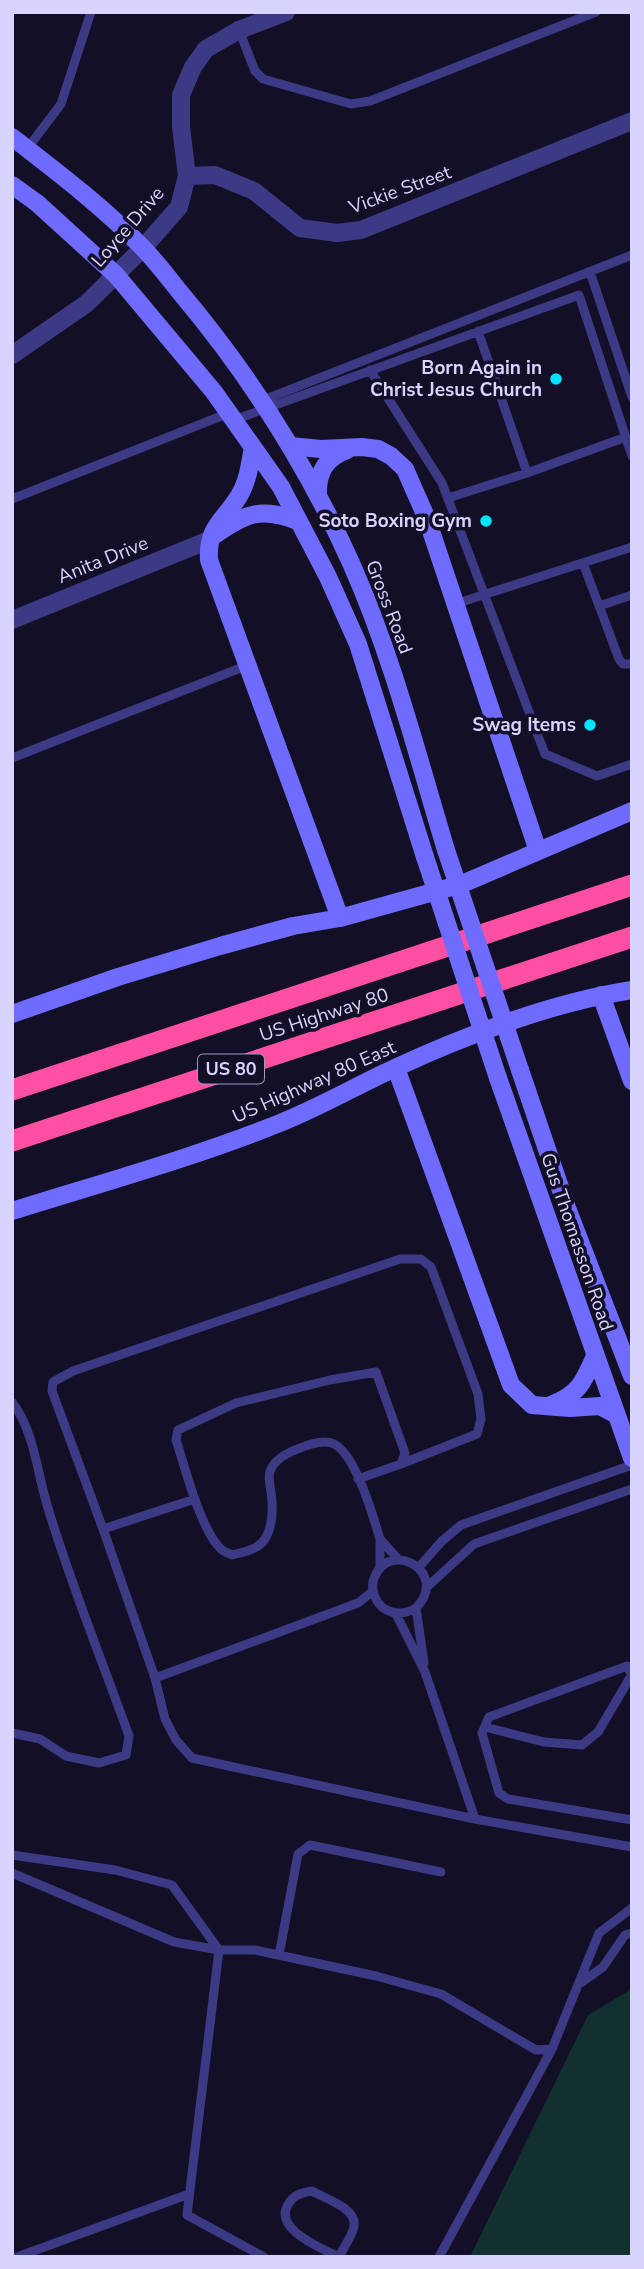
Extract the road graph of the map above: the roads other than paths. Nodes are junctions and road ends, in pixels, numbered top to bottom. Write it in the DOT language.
graph roads {
  1 [pos="91,12"];
  2 [pos="286,12"];
  3 [pos="596,12"];
  4 [pos="239,30"];
  5 [pos="632,121"];
  6 [pos="12,137"];
  7 [pos="27,149"];
  8 [pos="187,176"];
  9 [pos="12,185"];
  10 [pos="143,248"];
  11 [pos="632,255"];
  12 [pos="590,272"];
  13 [pos="116,275"];
  14 [pos="478,331"];
  15 [pos="12,355"];
  16 [pos="370,370"];
  17 [pos="632,397"];
  18 [pos="263,404"];
  19 [pos="231,417"];
  20 [pos="626,437"];
  21 [pos="290,446"];
  22 [pos="253,447"];
  23 [pos="350,448"];
  24 [pos="632,456"];
  25 [pos="527,473"];
  26 [pos="318,498"];
  27 [pos="448,498"];
  28 [pos="12,499"];
  29 [pos="298,521"];
  30 [pos="209,540"];
  31 [pos="632,547"];
  32 [pos="583,563"];
  33 [pos="485,595"];
  34 [pos="632,596"];
  35 [pos="455,604"];
  36 [pos="599,606"];
  37 [pos="12,620"];
  38 [pos="632,664"];
  39 [pos="248,665"];
  40 [pos="12,758"];
  41 [pos="632,764"];
  42 [pos="632,811"];
  43 [pos="538,852"];
  44 [pos="632,885"];
  45 [pos="341,918"];
  46 [pos="632,937"];
  47 [pos="632,990"];
  48 [pos="601,995"];
  49 [pos="12,1014"];
  50 [pos="396,1068"];
  51 [pos="520,1070"];
  52 [pos="632,1081"];
  53 [pos="12,1090"];
  54 [pos="65,1124"];
  55 [pos="12,1141"];
  56 [pos="12,1151"];
  57 [pos="12,1211"];
  58 [pos="625,1345"];
  59 [pos="594,1356"];
  60 [pos="632,1376"];
  61 [pos="12,1402"];
  62 [pos="547,1407"];
  63 [pos="615,1414"];
  64 [pos="632,1458"];
  65 [pos="401,1464"];
  66 [pos="632,1465"];
  67 [pos="358,1479"];
  68 [pos="632,1489"];
  69 [pos="195,1499"];
  70 [pos="103,1529"];
  71 [pos="380,1539"];
  72 [pos="398,1559"];
  73 [pos="419,1567"];
  74 [pos="380,1568"];
  75 [pos="427,1587"];
  76 [pos="373,1591"];
  77 [pos="358,1603"];
  78 [pos="379,1604"];
  79 [pos="416,1608"];
  80 [pos="396,1614"];
  81 [pos="425,1672"];
  82 [pos="631,1675"];
  83 [pos="155,1678"];
  84 [pos="485,1727"];
  85 [pos="12,1733"];
  86 [pos="475,1819"];
  87 [pos="632,1820"];
  88 [pos="632,1847"];
  89 [pos="16,1856"];
  90 [pos="441,1872"];
  91 [pos="13,1874"];
  92 [pos="632,1908"];
  93 [pos="615,1920"];
  94 [pos="628,1934"];
  95 [pos="219,1950"];
  96 [pos="279,1955"];
  97 [pos="580,1983"];
  98 [pos="552,2049"];
  99 [pos="189,2194"];
  100 [pos="17,2257"];
  101 [pos="264,2257"];
  102 [pos="339,2257"];
  103 [pos="439,2257"];
  1 -- 7 [label="lane"];
  2 -- 4 [label="street, Loyce Drive"];
  3 -- 4 [label="lane"];
  4 -- 8 [label="street, Loyce Drive"];
  5 -- 8 [label="street, Vickie Street"];
  6 -- 7 [label="main road, Gross Road"];
  7 -- 10 [label="main road, Gross Road"];
  8 -- 10 [label="street, Loyce Drive"];
  9 -- 13 [label="main road"];
  10 -- 13 [label="street, Loyce Drive"];
  10 -- 18 [label="main road, Gross Road"];
  11 -- 12 [label="lane"];
  12 -- 17 [label="lane"];
  12 -- 18 [label="lane"];
  13 -- 15 [label="street, Loyce Drive"];
  13 -- 19 [label="main road"];
  14 -- 16 [label="lane"];
  14 -- 20 [label="lane"];
  14 -- 25 [label="lane"];
  16 -- 18 [label="lane"];
  16 -- 27 [label="lane"];
  18 -- 19 [label="lane"];
  18 -- 21 [label="main road, Gross Road"];
  19 -- 22 [label="main road"];
  19 -- 28 [label="lane"];
  20 -- 24 [label="lane"];
  20 -- 25 [label="lane"];
  21 -- 23 [label="main road"];
  21 -- 26 [label="main road, Gross Road"];
  22 -- 29 [label="main road"];
  22 -- 30 [label="main road"];
  23 -- 26 [label="main road"];
  23 -- 35 [label="main road"];
  25 -- 27 [label="lane"];
  26 -- 51 [label="main road, Gross Road, bridge"];
  27 -- 33 [label="lane"];
  29 -- 30 [label="main road"];
  29 -- 59 [label="main road, Gus Thomasson Road, bridge"];
  30 -- 37 [label="street, Anita Drive"];
  30 -- 39 [label="main road"];
  31 -- 32 [label="lane"];
  32 -- 33 [label="lane"];
  32 -- 36 [label="lane"];
  33 -- 35 [label="lane"];
  33 -- 41 [label="lane"];
  34 -- 36 [label="lane"];
  35 -- 43 [label="main road"];
  36 -- 38 [label="lane"];
  39 -- 40 [label="lane"];
  39 -- 45 [label="main road"];
  42 -- 43 [label="main road"];
  43 -- 45 [label="main road"];
  44 -- 53 [label="highway, US Highway 80 / US 80"];
  45 -- 49 [label="main road"];
  46 -- 54 [label="highway, US Highway 80 / US 80"];
  47 -- 48 [label="main road, US Highway 80 East"];
  48 -- 50 [label="main road, US Highway 80 East"];
  48 -- 52 [label="main road"];
  50 -- 57 [label="main road, US Highway 80 East"];
  50 -- 62 [label="main road"];
  51 -- 58 [label="main road, Gus Thomasson Road"];
  54 -- 55 [label="highway, US Highway 80 / US 80"];
  54 -- 56 [label="highway"];
  58 -- 60 [label="main road, Gus Thomasson Road"];
  59 -- 62 [label="main road"];
  59 -- 63 [label="main road, Gus Thomasson Road"];
  61 -- 85 [label="lane"];
  62 -- 63 [label="main road"];
  63 -- 64 [label="main road, Gus Thomasson Road"];
  65 -- 67 [label="lane"];
  65 -- 69 [label="lane"];
  65 -- 70 [label="lane"];
  66 -- 73 [label="lane"];
  67 -- 69 [label="lane"];
  67 -- 71 [label="lane"];
  68 -- 75 [label="lane"];
  69 -- 70 [label="lane"];
  70 -- 83 [label="lane"];
  71 -- 72 [label="lane"];
  71 -- 74 [label="lane"];
  72 -- 73 [label="lane"];
  72 -- 74 [label="lane"];
  73 -- 75 [label="lane"];
  74 -- 76 [label="lane"];
  75 -- 79 [label="lane"];
  76 -- 77 [label="lane"];
  76 -- 78 [label="lane"];
  77 -- 78 [label="lane"];
  77 -- 83 [label="lane"];
  78 -- 80 [label="lane"];
  79 -- 80 [label="lane"];
  79 -- 81 [label="lane"];
  80 -- 81 [label="lane"];
  81 -- 86 [label="lane"];
  82 -- 84 [label="lane"];
  82 -- 84 [label="lane"];
  83 -- 86 [label="lane"];
  84 -- 87 [label="lane"];
  86 -- 88 [label="lane"];
  89 -- 91 [label="lane"];
  89 -- 95 [label="lane"];
  90 -- 96 [label="lane"];
  91 -- 95 [label="lane"];
  92 -- 93 [label="lane"];
  93 -- 94 [label="lane"];
  93 -- 97 [label="lane"];
  94 -- 97 [label="lane"];
  95 -- 96 [label="lane"];
  95 -- 99 [label="lane"];
  96 -- 98 [label="lane"];
  97 -- 98 [label="lane"];
  98 -- 103 [label="lane"];
  99 -- 100 [label="lane"];
  99 -- 101 [label="lane"];
  102 -- 102 [label="lane"];
}
